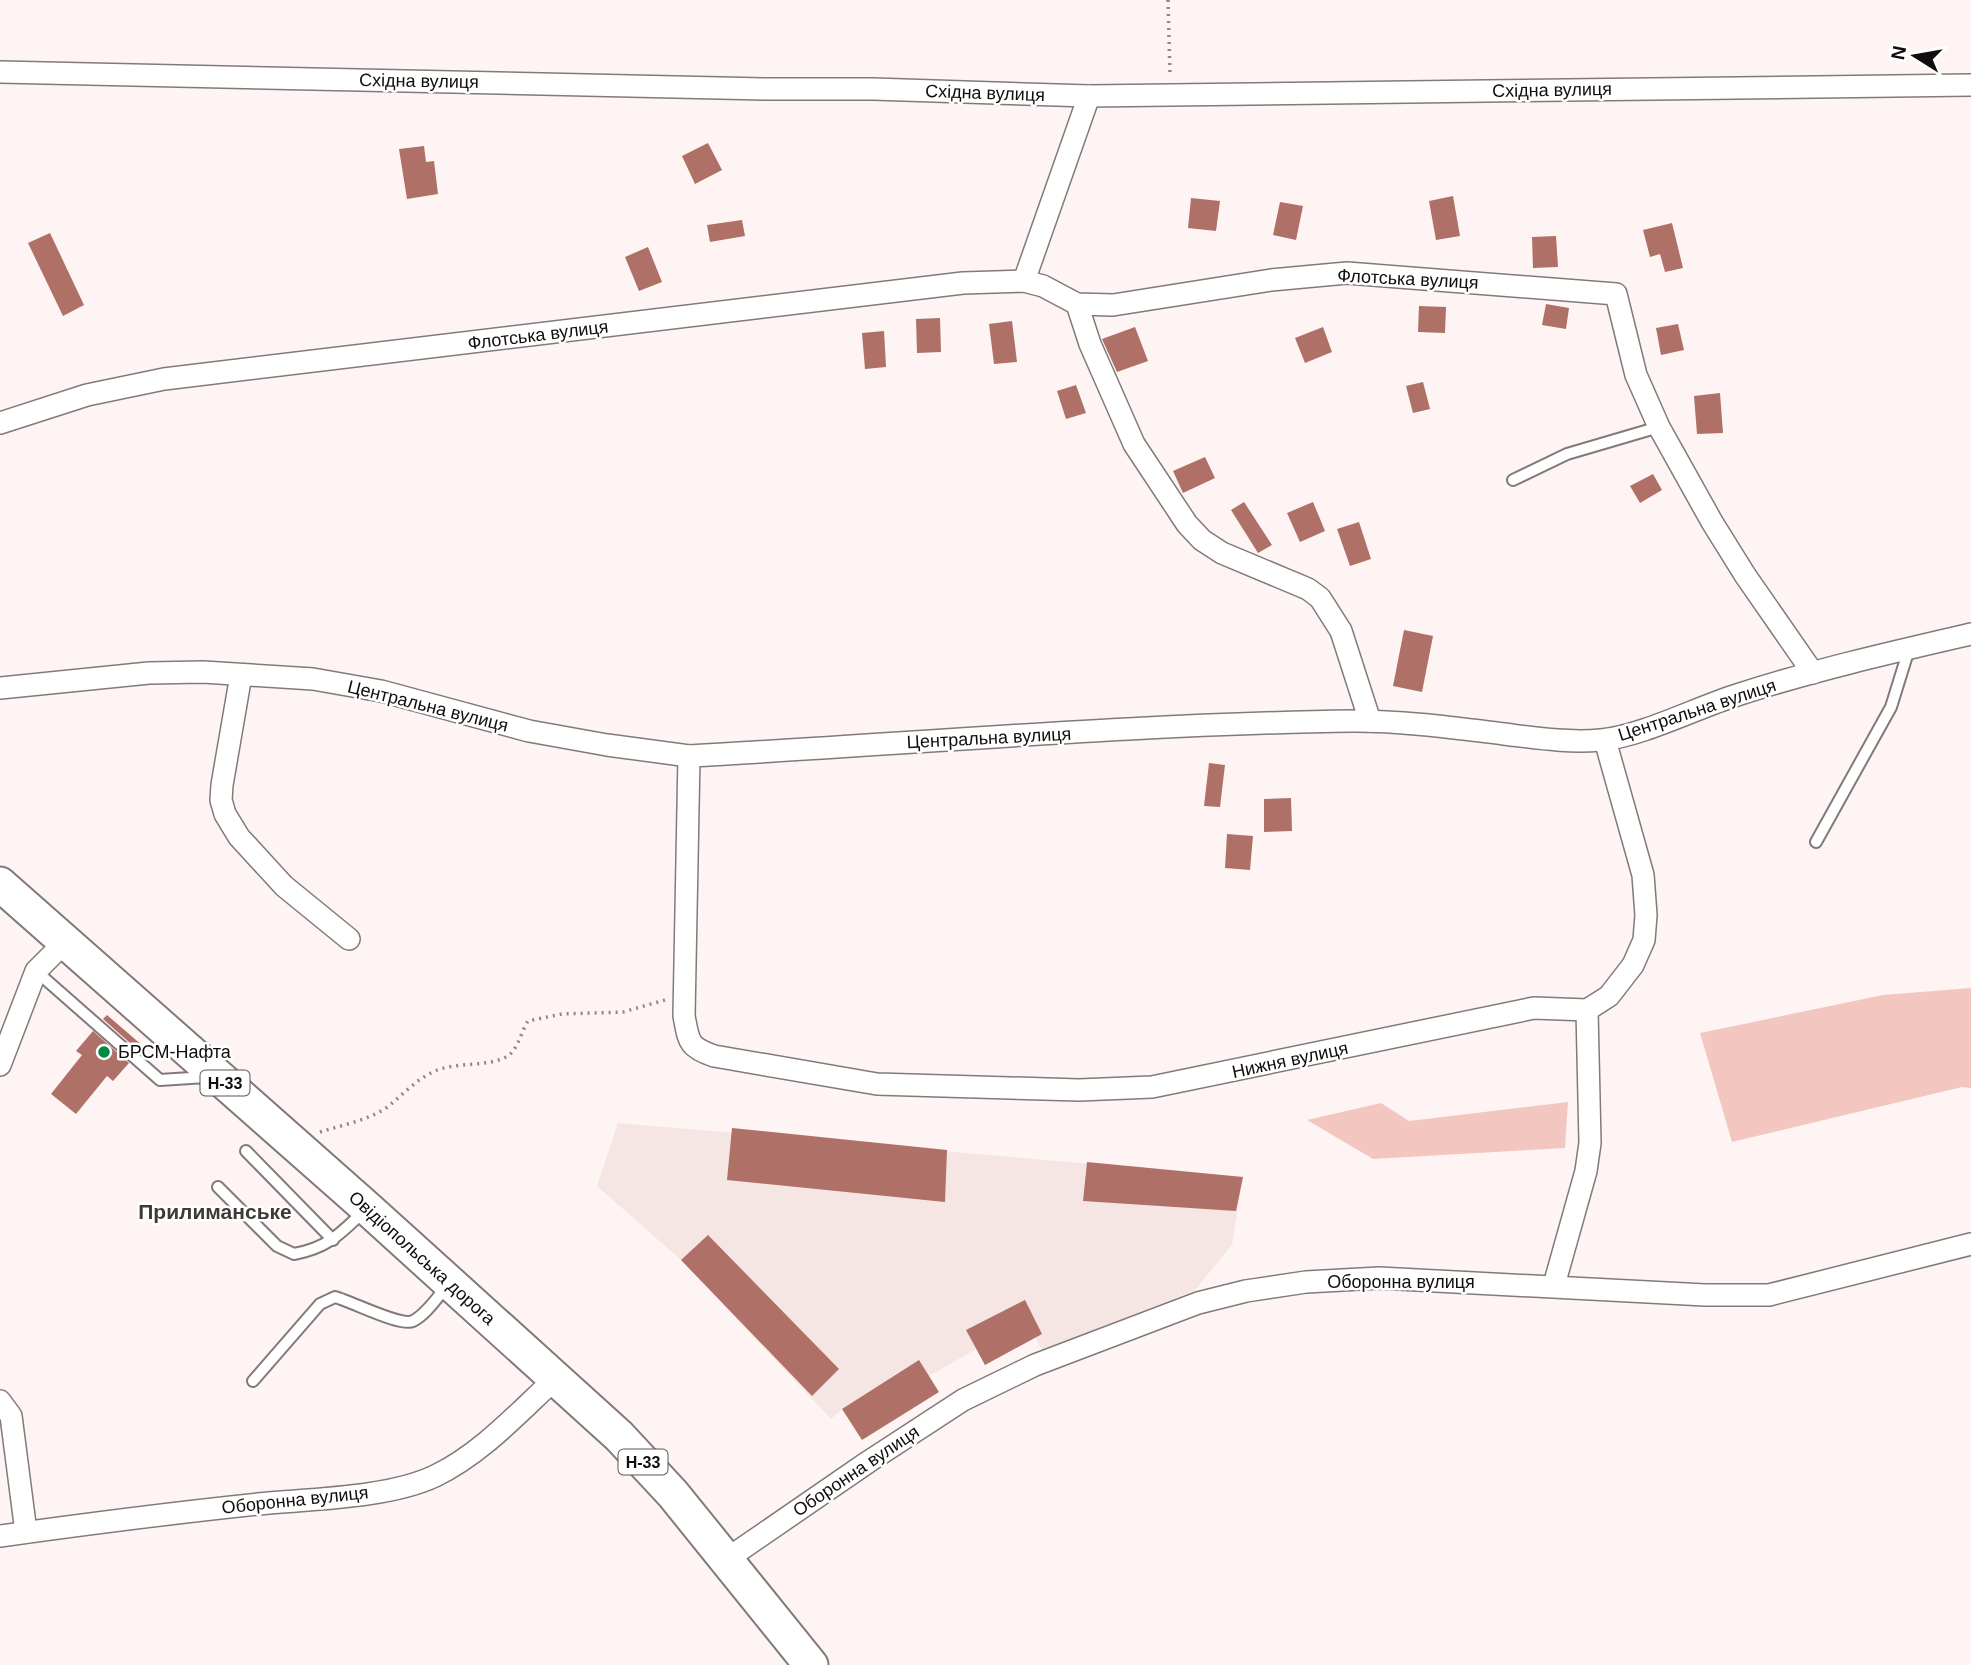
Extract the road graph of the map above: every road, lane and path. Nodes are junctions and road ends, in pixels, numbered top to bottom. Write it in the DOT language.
graph roads {
  1 [pos="1168,0"];
  2 [pos="0,72"];
  3 [pos="1971,85"];
  4 [pos="1171,95"];
  5 [pos="1089,96"];
  6 [pos="1024,281"];
  7 [pos="1077,304"];
  8 [pos="0,423"];
  9 [pos="1659,427"];
  10 [pos="1513,480"];
  11 [pos="1971,634"];
  12 [pos="1909,649"];
  13 [pos="1813,673"];
  14 [pos="241,675"];
  15 [pos="0,688"];
  16 [pos="1370,721"];
  17 [pos="1605,740"];
  18 [pos="689,756"];
  19 [pos="1816,842"];
  20 [pos="0,884"];
  21 [pos="349,939"];
  22 [pos="65,942"];
  23 [pos="36,971"];
  24 [pos="684,994"];
  25 [pos="1587,1010"];
  26 [pos="8,1019"];
  27 [pos="0,1065"];
  28 [pos="216,1076"];
  29 [pos="290,1141"];
  30 [pos="246,1151"];
  31 [pos="218,1187"];
  32 [pos="367,1208"];
  33 [pos="333,1240"];
  34 [pos="1971,1244"];
  35 [pos="450,1283"];
  36 [pos="1554,1285"];
  37 [pos="555,1379"];
  38 [pos="253,1381"];
  39 [pos="0,1401"];
  40 [pos="26,1532"];
  41 [pos="0,1536"];
  42 [pos="727,1559"];
  43 [pos="811,1665"];
  1 -- 4 [label="path"];
  2 -- 5 [label="street, Східна вулиця"];
  3 -- 4 [label="street, Східна вулиця"];
  4 -- 5 [label="street, Східна вулиця"];
  5 -- 6 [label="street"];
  6 -- 7 [label="street, Флотська вулиця"];
  6 -- 8 [label="street, Флотська вулиця"];
  7 -- 9 [label="street, Флотська вулиця"];
  7 -- 16 [label="street"];
  9 -- 10 [label="lane"];
  9 -- 13 [label="street"];
  11 -- 12 [label="street, Центральна вулиця"];
  12 -- 13 [label="street, Центральна вулиця"];
  12 -- 19 [label="lane"];
  13 -- 17 [label="street, Центральна вулиця"];
  14 -- 15 [label="street, Центральна вулиця"];
  14 -- 18 [label="street, Центральна вулиця"];
  14 -- 21 [label="street"];
  16 -- 17 [label="street, Центральна вулиця"];
  16 -- 18 [label="street, Центральна вулиця"];
  17 -- 25 [label="street"];
  18 -- 24 [label="street"];
  20 -- 22 [label="main road, Овідіопольська дорога / Н-33"];
  22 -- 23 [label="street"];
  22 -- 28 [label="main road, Овідіопольська дорога / Н-33"];
  23 -- 26 [label="street"];
  23 -- 28 [label="lane"];
  24 -- 25 [label="street, Нижня вулиця"];
  24 -- 29 [label="path"];
  25 -- 36 [label="street"];
  26 -- 27 [label="street"];
  28 -- 29 [label="main road, Овідіопольська дорога / Н-33"];
  29 -- 32 [label="main road, Овідіопольська дорога / Н-33"];
  30 -- 33 [label="lane"];
  31 -- 33 [label="lane"];
  32 -- 33 [label="lane"];
  32 -- 35 [label="main road, Овідіопольська дорога / Н-33"];
  34 -- 36 [label="street, Оборонна вулиця"];
  35 -- 37 [label="main road, Овідіопольська дорога / Н-33"];
  35 -- 38 [label="lane"];
  36 -- 42 [label="street, Оборонна вулиця"];
  37 -- 40 [label="street, Оборонна вулиця"];
  37 -- 42 [label="main road, Овідіопольська дорога / Н-33"];
  39 -- 40 [label="street"];
  40 -- 41 [label="street, Оборонна вулиця"];
  42 -- 43 [label="main road, Овідіопольська дорога / Н-33"];
}
